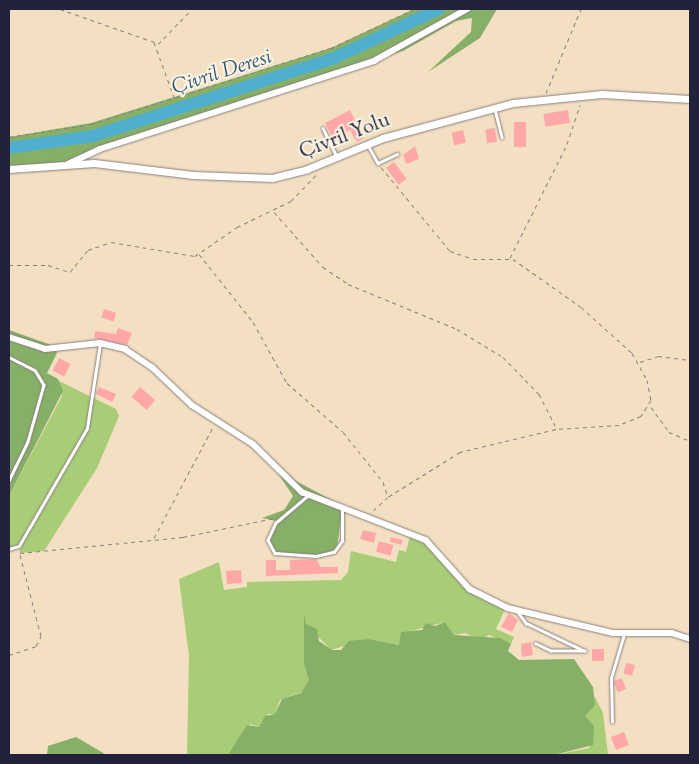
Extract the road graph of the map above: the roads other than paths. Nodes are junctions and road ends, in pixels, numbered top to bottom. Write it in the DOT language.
graph roads {
  1 [pos="467,9"];
  2 [pos="690,99"];
  3 [pos="494,108"];
  4 [pos="323,128"];
  5 [pos="502,137"];
  6 [pos="367,143"];
  7 [pos="398,154"];
  8 [pos="336,157"];
  9 [pos="68,164"];
  10 [pos="9,169"];
  11 [pos="9,337"];
  12 [pos="100,344"];
  13 [pos="9,357"];
  14 [pos="9,481"];
  15 [pos="308,496"];
  16 [pos="342,510"];
  17 [pos="9,549"];
  18 [pos="518,612"];
  19 [pos="624,634"];
  20 [pos="690,639"];
  21 [pos="536,644"];
  22 [pos="612,722"];
  1 -- 9 [label="street"];
  2 -- 3 [label="street, Çivril Yolu"];
  3 -- 5 [label="lane"];
  3 -- 6 [label="street, Çivril Yolu"];
  4 -- 8 [label="lane"];
  6 -- 7 [label="lane"];
  6 -- 8 [label="street, Çivril Yolu"];
  8 -- 9 [label="street, Çivril Yolu"];
  9 -- 10 [label="street, Çivril Yolu"];
  11 -- 12 [label="street"];
  12 -- 15 [label="street"];
  12 -- 17 [label="lane"];
  13 -- 14 [label="lane"];
  15 -- 16 [label="street"];
  15 -- 16 [label="lane"];
  16 -- 18 [label="street"];
  18 -- 19 [label="street"];
  18 -- 21 [label="lane"];
  19 -- 20 [label="street"];
  19 -- 22 [label="lane"];
}
